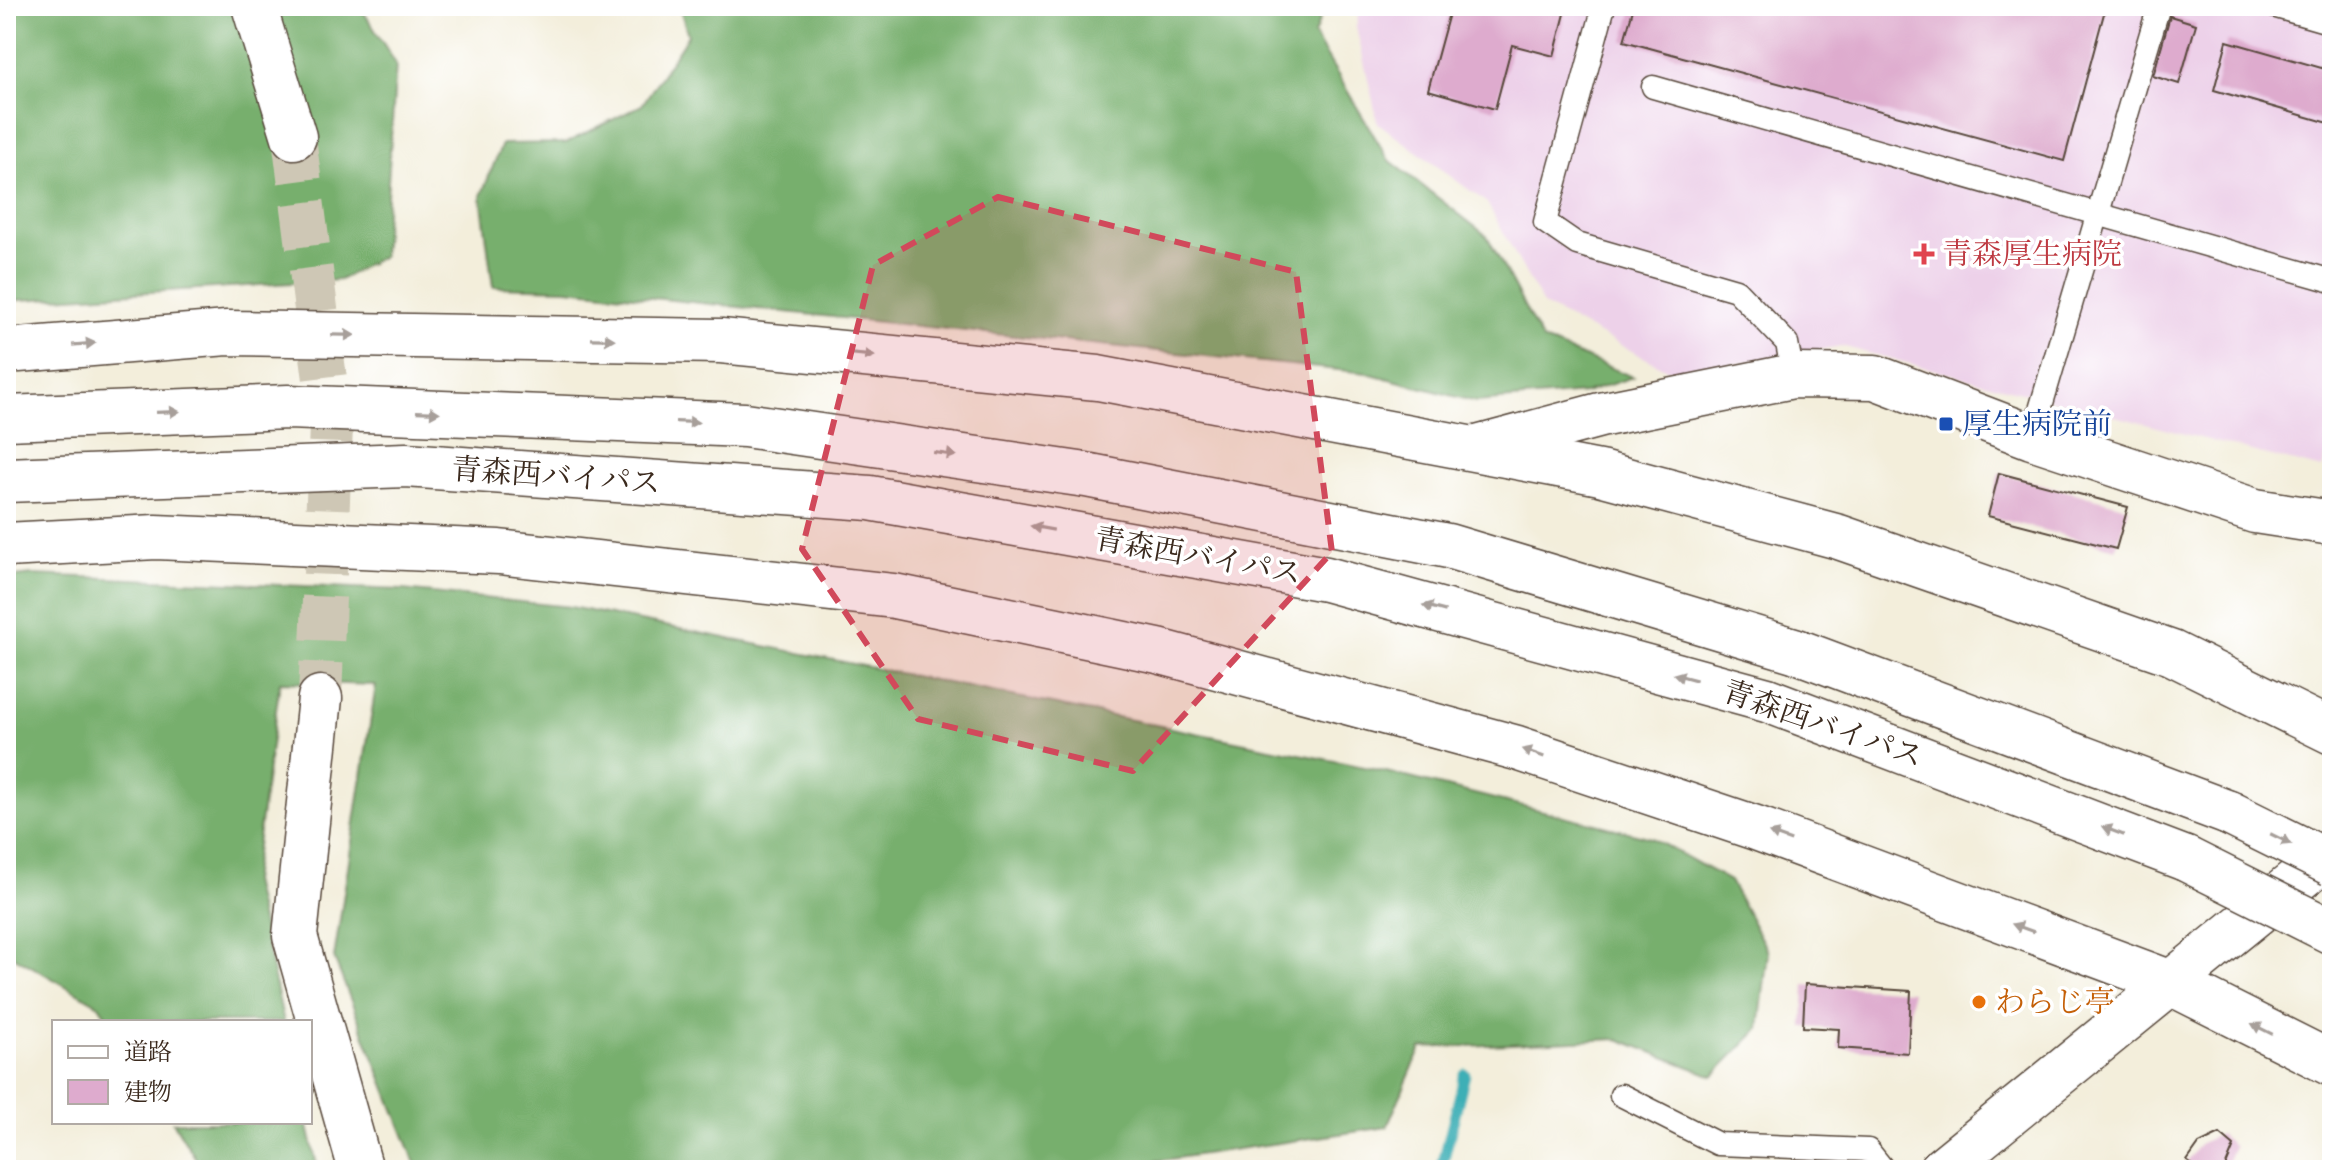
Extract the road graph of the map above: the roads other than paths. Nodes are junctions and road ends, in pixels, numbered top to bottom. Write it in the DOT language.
graph roads {
  1 [pos="254,6"];
  2 [pos="1604,6"];
  3 [pos="2159,6"];
  4 [pos="2273,6"];
  5 [pos="2332,23"];
  6 [pos="1653,87"];
  7 [pos="294,137"];
  8 [pos="2095,216"];
  9 [pos="2332,281"];
  10 [pos="6,351"];
  11 [pos="1793,376"];
  12 [pos="6,418"];
  13 [pos="2032,437"];
  14 [pos="1477,448"];
  15 [pos="6,480"];
  16 [pos="2332,523"];
  17 [pos="6,545"];
  18 [pos="320,698"];
  19 [pos="2332,732"];
  20 [pos="2332,852"];
  21 [pos="2332,864"];
  22 [pos="2332,932"];
  23 [pos="2169,982"];
  24 [pos="2332,1064"];
  25 [pos="1621,1095"];
  26 [pos="361,1170"];
  27 [pos="1884,1170"];
  28 [pos="1941,1170"];
  1 -- 7 [label="main road"];
  2 -- 11 [label="lane"];
  3 -- 8 [label="lane"];
  4 -- 5 [label="lane"];
  6 -- 8 [label="lane"];
  8 -- 9 [label="lane"];
  8 -- 13 [label="lane"];
  10 -- 14 [label="main road, one-way"];
  11 -- 13 [label="main road"];
  11 -- 14 [label="main road"];
  12 -- 21 [label="main road, 青森西バイパス, one-way, bridge"];
  13 -- 16 [label="main road"];
  14 -- 19 [label="main road"];
  22 -- 15 [label="main road, 青森西バイパス, one-way, bridge"];
  23 -- 17 [label="main road, one-way"];
  18 -- 26 [label="main road"];
  20 -- 23 [label="main road"];
  24 -- 23 [label="main road, one-way"];
  23 -- 28 [label="main road"];
  25 -- 27 [label="lane"];
}
